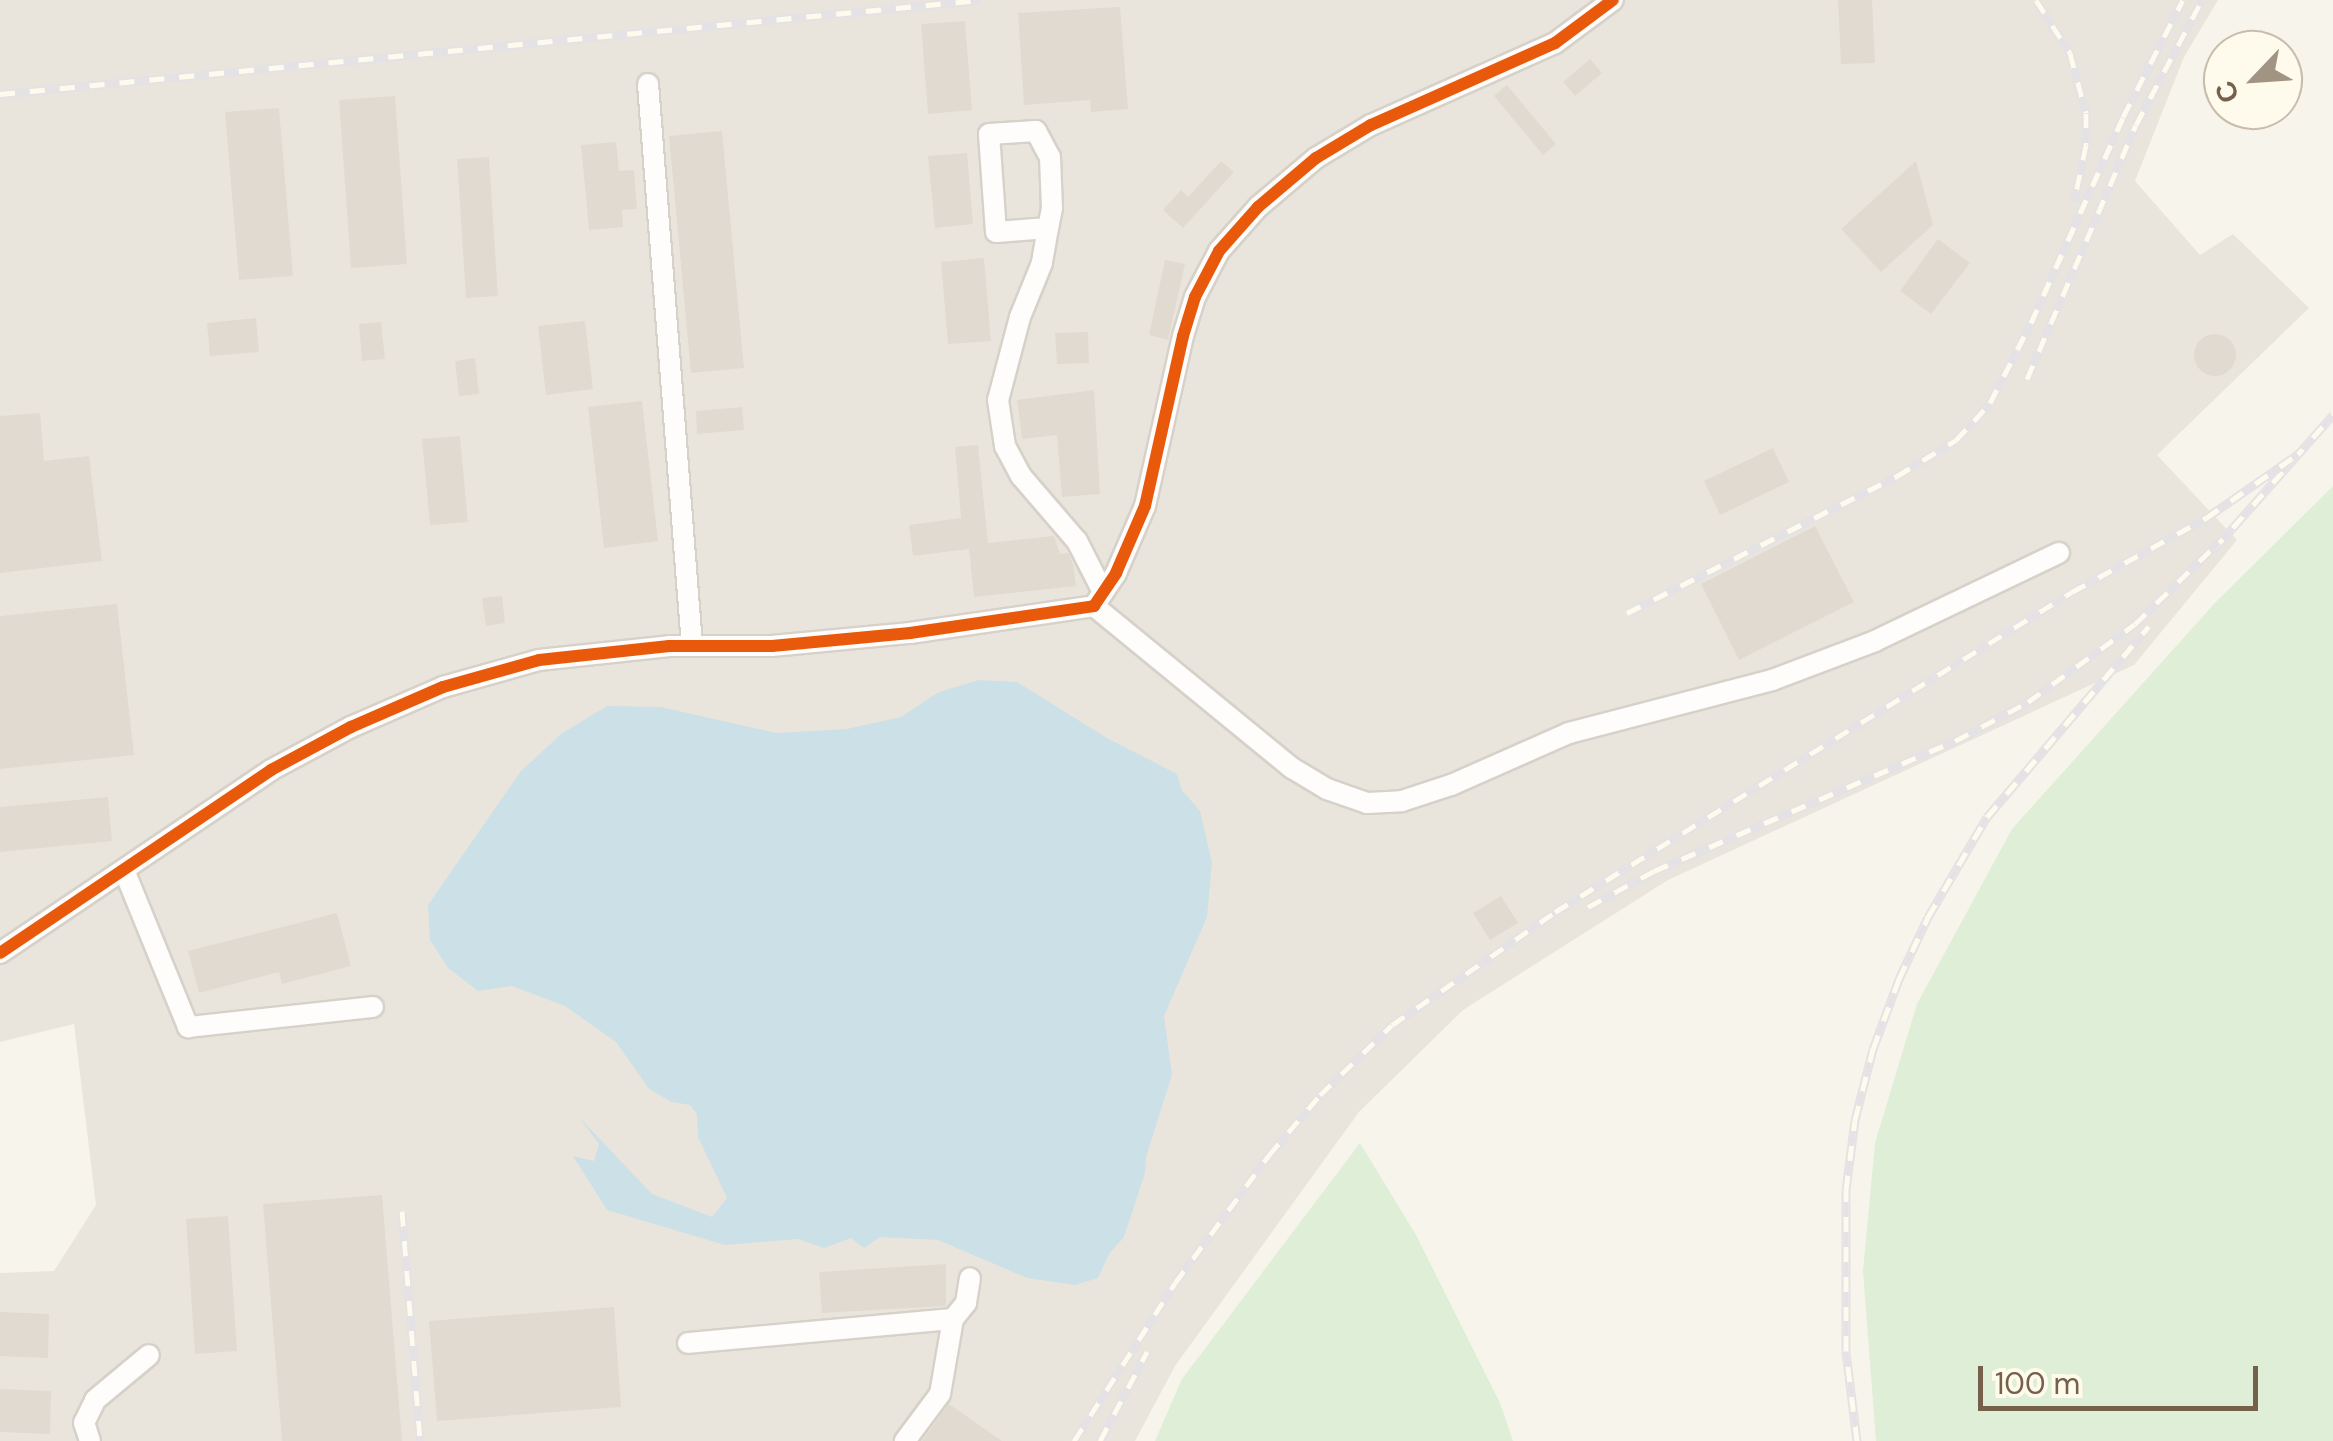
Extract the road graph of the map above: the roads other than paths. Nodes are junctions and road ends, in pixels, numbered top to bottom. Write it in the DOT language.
graph roads {
  1 [pos="1613,0"];
  2 [pos="648,84"];
  3 [pos="1048,228"];
  4 [pos="2059,553"];
  5 [pos="1098,599"];
  6 [pos="692,646"];
  7 [pos="124,870"];
  8 [pos="0,953"];
  9 [pos="373,1007"];
  10 [pos="970,1278"];
  11 [pos="952,1319"];
  12 [pos="688,1344"];
  13 [pos="148,1355"];
  14 [pos="90,1441"];
  15 [pos="906,1441"];
  1 -- 5 [label="street"];
  2 -- 6 [label="street"];
  3 -- 3 [label="street"];
  3 -- 5 [label="street"];
  4 -- 5 [label="street"];
  5 -- 6 [label="street"];
  6 -- 7 [label="street"];
  7 -- 8 [label="street"];
  7 -- 9 [label="street"];
  10 -- 11 [label="street"];
  11 -- 12 [label="street"];
  11 -- 15 [label="street"];
  13 -- 14 [label="street"];
}
